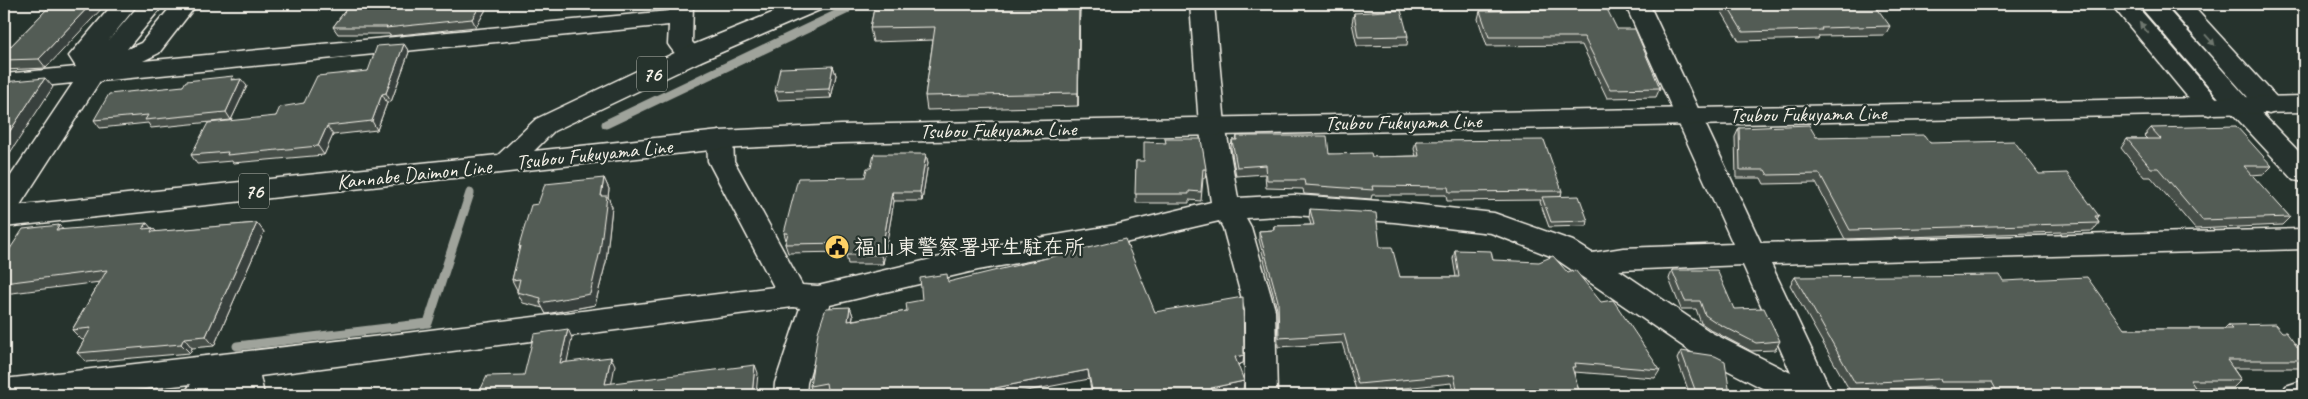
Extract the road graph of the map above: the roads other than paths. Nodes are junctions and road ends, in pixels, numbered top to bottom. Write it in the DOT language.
graph roads {
  1 [pos="126,4"];
  2 [pos="152,4"];
  3 [pos="185,4"];
  4 [pos="814,4"];
  5 [pos="1202,4"];
  6 [pos="1637,4"];
  7 [pos="2123,4"];
  8 [pos="2150,4"];
  9 [pos="2178,4"];
  10 [pos="681,10"];
  11 [pos="692,55"];
  12 [pos="93,73"];
  13 [pos="4,82"];
  14 [pos="2304,104"];
  15 [pos="2269,105"];
  16 [pos="2209,106"];
  17 [pos="2240,106"];
  18 [pos="1690,117"];
  19 [pos="1212,125"];
  20 [pos="720,140"];
  21 [pos="504,164"];
  22 [pos="2304,172"];
  23 [pos="1226,208"];
  24 [pos="4,216"];
  25 [pos="2304,239"];
  26 [pos="1751,254"];
  27 [pos="1588,264"];
  28 [pos="805,296"];
  29 [pos="242,366"];
  30 [pos="4,392"];
  31 [pos="2304,393"];
  32 [pos="198,395"];
  33 [pos="248,395"];
  34 [pos="790,395"];
  35 [pos="1261,395"];
  36 [pos="1811,395"];
  37 [pos="1817,395"];
  38 [pos="2297,395"];
  1 -- 12 [label="street"];
  2 -- 12 [label="street"];
  3 -- 12 [label="street"];
  4 -- 11 [label="street, Kannabe Daimon Line / 76"];
  5 -- 19 [label="street"];
  6 -- 18 [label="street"];
  16 -- 7 [label="street, one-way"];
  8 -- 17 [label="street"];
  9 -- 15 [label="street, one-way"];
  10 -- 11 [label="street"];
  10 -- 12 [label="street"];
  11 -- 21 [label="street, Kannabe Daimon Line / 76"];
  12 -- 13 [label="street"];
  12 -- 24 [label="street"];
  14 -- 15 [label="street, Tsubou Fukuyama Line"];
  15 -- 17 [label="street, Tsubou Fukuyama Line"];
  16 -- 17 [label="street, Tsubou Fukuyama Line"];
  16 -- 18 [label="street, Tsubou Fukuyama Line"];
  17 -- 22 [label="street"];
  18 -- 19 [label="street, Tsubou Fukuyama Line"];
  18 -- 26 [label="street"];
  19 -- 20 [label="street, Tsubou Fukuyama Line"];
  19 -- 23 [label="street"];
  20 -- 21 [label="street, Tsubou Fukuyama Line"];
  20 -- 28 [label="street"];
  21 -- 24 [label="street, Kannabe Daimon Line / 76"];
  23 -- 27 [label="street"];
  23 -- 28 [label="street"];
  23 -- 35 [label="street"];
  25 -- 26 [label="street"];
  26 -- 27 [label="street"];
  26 -- 37 [label="street"];
  27 -- 36 [label="street"];
  28 -- 29 [label="street"];
  28 -- 34 [label="street"];
  29 -- 30 [label="street"];
  29 -- 32 [label="street"];
  29 -- 33 [label="street"];
  31 -- 38 [label="street"];
}
